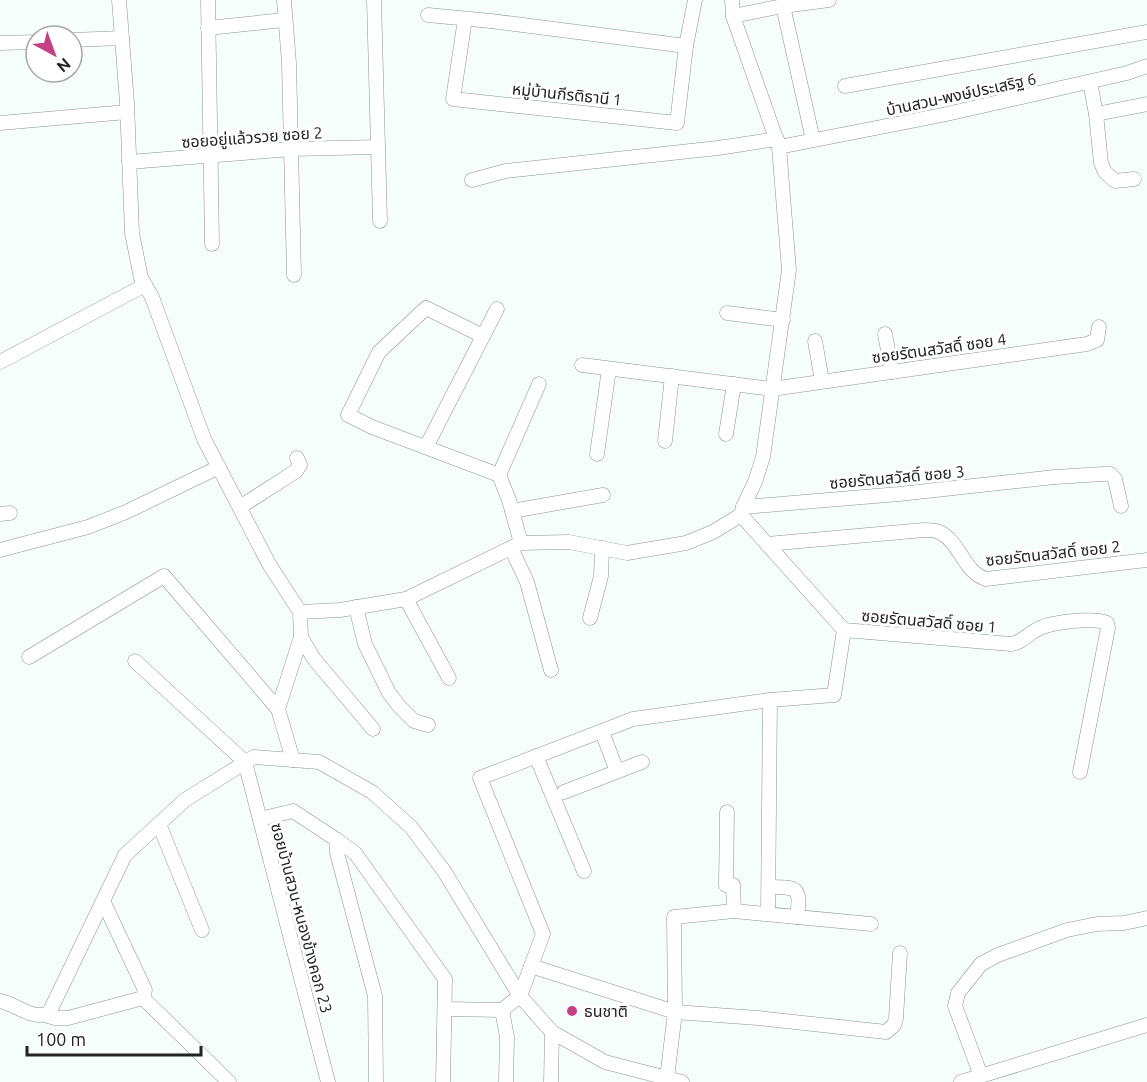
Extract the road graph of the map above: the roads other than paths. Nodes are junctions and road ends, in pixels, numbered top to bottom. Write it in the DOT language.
graph roads {
  1 [pos="119,0"];
  2 [pos="208,0"];
  3 [pos="284,0"];
  4 [pos="374,0"];
  5 [pos="695,0"];
  6 [pos="732,0"];
  7 [pos="829,0"];
  8 [pos="783,6"];
  9 [pos="428,15"];
  10 [pos="733,16"];
  11 [pos="465,19"];
  12 [pos="284,20"];
  13 [pos="208,28"];
  14 [pos="1147,32"];
  15 [pos="122,38"];
  16 [pos="84,40"];
  17 [pos="24,43"];
  18 [pos="0,44"];
  19 [pos="686,46"];
  20 [pos="1147,66"];
  21 [pos="1090,82"];
  22 [pos="844,86"];
  23 [pos="1147,104"];
  24 [pos="127,112"];
  25 [pos="1096,114"];
  26 [pos="0,123"];
  27 [pos="813,140"];
  28 [pos="778,143"];
  29 [pos="378,147"];
  30 [pos="292,149"];
  31 [pos="210,155"];
  32 [pos="129,162"];
  33 [pos="1134,179"];
  34 [pos="472,180"];
  35 [pos="380,221"];
  36 [pos="212,244"];
  37 [pos="294,274"];
  38 [pos="145,285"];
  39 [pos="497,309"];
  40 [pos="727,313"];
  41 [pos="783,320"];
  42 [pos="1100,327"];
  43 [pos="885,334"];
  44 [pos="483,336"];
  45 [pos="815,341"];
  46 [pos="0,362"];
  47 [pos="582,365"];
  48 [pos="609,369"];
  49 [pos="892,372"];
  50 [pos="672,376"];
  51 [pos="822,381"];
  52 [pos="539,384"];
  53 [pos="734,384"];
  54 [pos="772,389"];
  55 [pos="726,434"];
  56 [pos="665,441"];
  57 [pos="426,447"];
  58 [pos="597,454"];
  59 [pos="297,458"];
  60 [pos="219,467"];
  61 [pos="498,475"];
  62 [pos="603,495"];
  63 [pos="1121,506"];
  64 [pos="240,507"];
  65 [pos="512,511"];
  66 [pos="742,511"];
  67 [pos="767,544"];
  68 [pos="516,546"];
  69 [pos="602,548"];
  70 [pos="0,550"];
  71 [pos="1147,560"];
  72 [pos="406,600"];
  73 [pos="356,607"];
  74 [pos="300,612"];
  75 [pos="590,618"];
  76 [pos="844,630"];
  77 [pos="301,637"];
  78 [pos="29,657"];
  79 [pos="135,661"];
  80 [pos="551,670"];
  81 [pos="449,678"];
  82 [pos="770,700"];
  83 [pos="278,709"];
  84 [pos="428,725"];
  85 [pos="373,729"];
  86 [pos="602,732"];
  87 [pos="536,756"];
  88 [pos="293,760"];
  89 [pos="245,762"];
  90 [pos="642,762"];
  91 [pos="617,771"];
  92 [pos="1080,772"];
  93 [pos="564,792"];
  94 [pos="727,812"];
  95 [pos="260,819"];
  96 [pos="159,824"];
  97 [pos="337,840"];
  98 [pos="584,871"];
  99 [pos="769,887"];
  100 [pos="103,901"];
  101 [pos="734,911"];
  102 [pos="768,914"];
  103 [pos="797,917"];
  104 [pos="1147,918"];
  105 [pos="871,924"];
  106 [pos="202,930"];
  107 [pos="900,953"];
  108 [pos="531,966"];
  109 [pos="520,996"];
  110 [pos="143,999"];
  111 [pos="0,1000"];
  112 [pos="445,1009"];
  113 [pos="502,1010"];
  114 [pos="49,1011"];
  115 [pos="675,1012"];
  116 [pos="1147,1025"];
  117 [pos="552,1032"];
  118 [pos="981,1076"];
  119 [pos="667,1078"];
  120 [pos="228,1082"];
  121 [pos="328,1082"];
  122 [pos="376,1082"];
  123 [pos="443,1082"];
  124 [pos="506,1082"];
  125 [pos="551,1082"];
  126 [pos="682,1082"];
  127 [pos="961,1082"];
  1 -- 15 [label="street"];
  2 -- 13 [label="street"];
  3 -- 12 [label="street"];
  4 -- 29 [label="street"];
  5 -- 19 [label="street"];
  6 -- 10 [label="street"];
  7 -- 8 [label="street"];
  8 -- 10 [label="street"];
  8 -- 27 [label="street"];
  9 -- 11 [label="street"];
  10 -- 28 [label="street"];
  11 -- 19 [label="street"];
  11 -- 19 [label="street, หมู่บ้านกีรติธานี 1"];
  12 -- 13 [label="street"];
  12 -- 30 [label="street"];
  13 -- 31 [label="street"];
  14 -- 22 [label="street"];
  15 -- 16 [label="street"];
  15 -- 24 [label="street"];
  17 -- 18 [label="street"];
  20 -- 21 [label="street, บ้านสวน-พงษ์ประเสริฐ 6"];
  21 -- 25 [label="street"];
  21 -- 27 [label="street, บ้านสวน-พงษ์ประเสริฐ 6"];
  23 -- 25 [label="street"];
  24 -- 26 [label="street"];
  24 -- 32 [label="street"];
  25 -- 33 [label="street"];
  27 -- 28 [label="street, บ้านสวน-พงษ์ประเสริฐ 6"];
  28 -- 34 [label="street, บ้านสวน-พงษ์ประเสริฐ 6"];
  28 -- 41 [label="street"];
  29 -- 30 [label="street, ซอยอยู่แล้วรวย ซอย 2"];
  29 -- 35 [label="street"];
  30 -- 31 [label="street, ซอยอยู่แล้วรวย ซอย 2"];
  30 -- 37 [label="street"];
  31 -- 32 [label="street, ซอยอยู่แล้วรวย ซอย 2"];
  31 -- 36 [label="street"];
  32 -- 38 [label="street"];
  38 -- 46 [label="street"];
  38 -- 60 [label="street"];
  39 -- 44 [label="street"];
  40 -- 41 [label="street"];
  41 -- 54 [label="street"];
  42 -- 49 [label="street, ซอยรัตนสวัสดิ์ ซอย 4"];
  43 -- 49 [label="street"];
  44 -- 57 [label="street"];
  44 -- 57 [label="street"];
  45 -- 51 [label="street"];
  47 -- 48 [label="street, ซอยรัตนสวัสดิ์ ซอย 4"];
  48 -- 50 [label="street, ซอยรัตนสวัสดิ์ ซอย 4"];
  48 -- 58 [label="street"];
  49 -- 51 [label="street, ซอยรัตนสวัสดิ์ ซอย 4"];
  50 -- 53 [label="street, ซอยรัตนสวัสดิ์ ซอย 4"];
  50 -- 56 [label="street"];
  51 -- 54 [label="street, ซอยรัตนสวัสดิ์ ซอย 4"];
  52 -- 61 [label="street"];
  53 -- 54 [label="street, ซอยรัตนสวัสดิ์ ซอย 4"];
  53 -- 55 [label="street"];
  54 -- 66 [label="street"];
  57 -- 61 [label="street"];
  59 -- 64 [label="street"];
  60 -- 64 [label="street"];
  60 -- 70 [label="street"];
  61 -- 65 [label="street"];
  62 -- 65 [label="street"];
  63 -- 66 [label="street, ซอยรัตนสวัสดิ์ ซอย 3"];
  64 -- 74 [label="street"];
  65 -- 68 [label="street"];
  66 -- 67 [label="street"];
  66 -- 69 [label="street"];
  67 -- 71 [label="street, ซอยรัตนสวัสดิ์ ซอย 2"];
  67 -- 76 [label="street"];
  68 -- 69 [label="street"];
  68 -- 72 [label="street"];
  68 -- 80 [label="street"];
  69 -- 75 [label="street"];
  72 -- 73 [label="street"];
  72 -- 81 [label="street"];
  73 -- 74 [label="street"];
  73 -- 84 [label="street"];
  74 -- 77 [label="street"];
  76 -- 82 [label="street"];
  76 -- 92 [label="street, ซอยรัตนสวัสดิ์ ซอย 1"];
  77 -- 83 [label="street"];
  77 -- 85 [label="street"];
  78 -- 83 [label="street"];
  79 -- 89 [label="street"];
  82 -- 86 [label="street"];
  82 -- 99 [label="street"];
  83 -- 88 [label="street"];
  86 -- 87 [label="street"];
  86 -- 91 [label="street"];
  87 -- 98 [label="street"];
  87 -- 108 [label="street"];
  88 -- 89 [label="street"];
  88 -- 109 [label="street"];
  89 -- 95 [label="street, ซอยบ้านสวน-หนองข้างคอก 23"];
  89 -- 96 [label="street"];
  90 -- 91 [label="street"];
  91 -- 93 [label="street"];
  94 -- 101 [label="street"];
  95 -- 97 [label="street"];
  95 -- 121 [label="street, ซอยบ้านสวน-หนองข้างคอก 23"];
  96 -- 100 [label="street"];
  96 -- 106 [label="street"];
  97 -- 112 [label="street"];
  97 -- 122 [label="street"];
  99 -- 102 [label="street"];
  99 -- 103 [label="street"];
  100 -- 110 [label="street"];
  100 -- 114 [label="street"];
  101 -- 102 [label="street"];
  101 -- 115 [label="street"];
  102 -- 103 [label="street"];
  103 -- 105 [label="street"];
  104 -- 118 [label="street"];
  107 -- 115 [label="street"];
  108 -- 109 [label="street"];
  108 -- 115 [label="street"];
  109 -- 113 [label="street"];
  109 -- 117 [label="street"];
  110 -- 114 [label="street"];
  110 -- 120 [label="street"];
  111 -- 114 [label="street"];
  112 -- 113 [label="street"];
  112 -- 123 [label="street"];
  113 -- 124 [label="street"];
  115 -- 119 [label="street"];
  116 -- 118 [label="street"];
  117 -- 119 [label="street"];
  117 -- 125 [label="street"];
  118 -- 127 [label="street"];
  119 -- 126 [label="street"];
}
